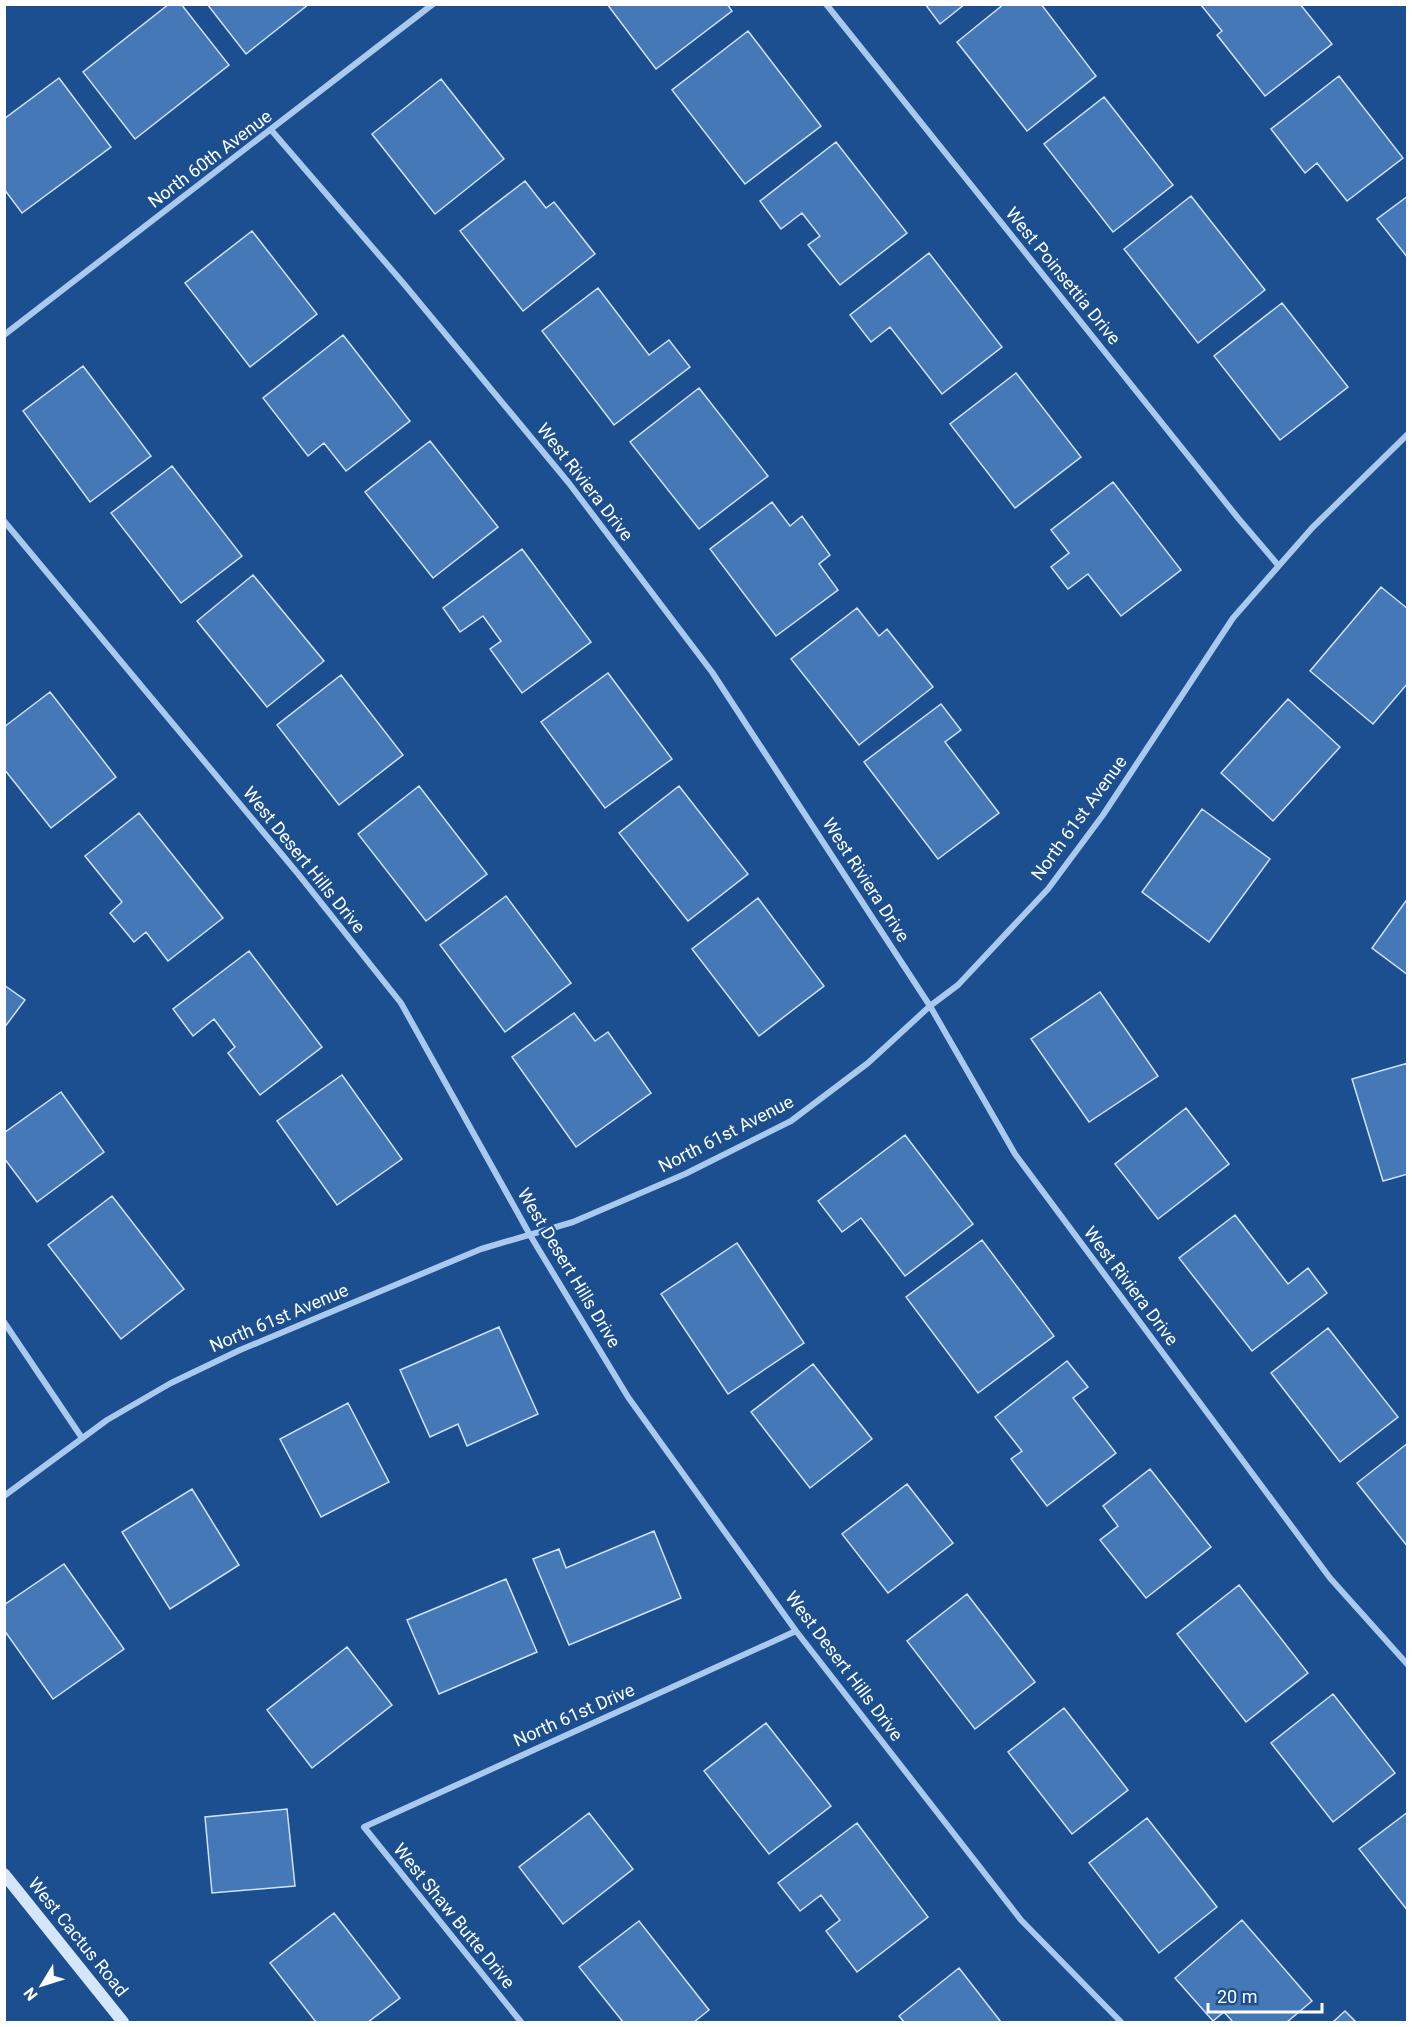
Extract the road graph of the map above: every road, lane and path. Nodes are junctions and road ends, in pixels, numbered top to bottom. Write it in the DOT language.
graph roads {
  1 [pos="433,4"];
  2 [pos="826,4"];
  3 [pos="272,131"];
  4 [pos="4,335"];
  5 [pos="1407,434"];
  6 [pos="4,521"];
  7 [pos="1278,565"];
  8 [pos="930,1006"];
  9 [pos="530,1235"];
  10 [pos="4,1322"];
  11 [pos="82,1438"];
  12 [pos="4,1496"];
  13 [pos="796,1630"];
  14 [pos="1407,1665"];
  15 [pos="364,1827"];
  16 [pos="4,1874"];
  17 [pos="123,2022"];
  18 [pos="521,2022"];
  19 [pos="1120,2022"];
  1 -- 3 [label="street, North 60th Avenue"];
  2 -- 7 [label="street, West Poinsettia Drive"];
  3 -- 4 [label="street, North 60th Avenue"];
  3 -- 8 [label="street, West Riviera Drive"];
  5 -- 7 [label="street, North 61st Avenue"];
  6 -- 9 [label="street, West Desert Hills Drive"];
  7 -- 8 [label="street, North 61st Avenue"];
  8 -- 9 [label="street, North 61st Avenue"];
  8 -- 14 [label="street, West Riviera Drive"];
  9 -- 11 [label="street, North 61st Avenue"];
  9 -- 13 [label="street, West Desert Hills Drive"];
  10 -- 11 [label="street"];
  11 -- 12 [label="street, North 61st Avenue"];
  13 -- 15 [label="street, North 61st Drive"];
  13 -- 19 [label="street, West Desert Hills Drive"];
  15 -- 18 [label="street, West Shaw Butte Drive"];
  16 -- 17 [label="main road, West Cactus Road"];
}
